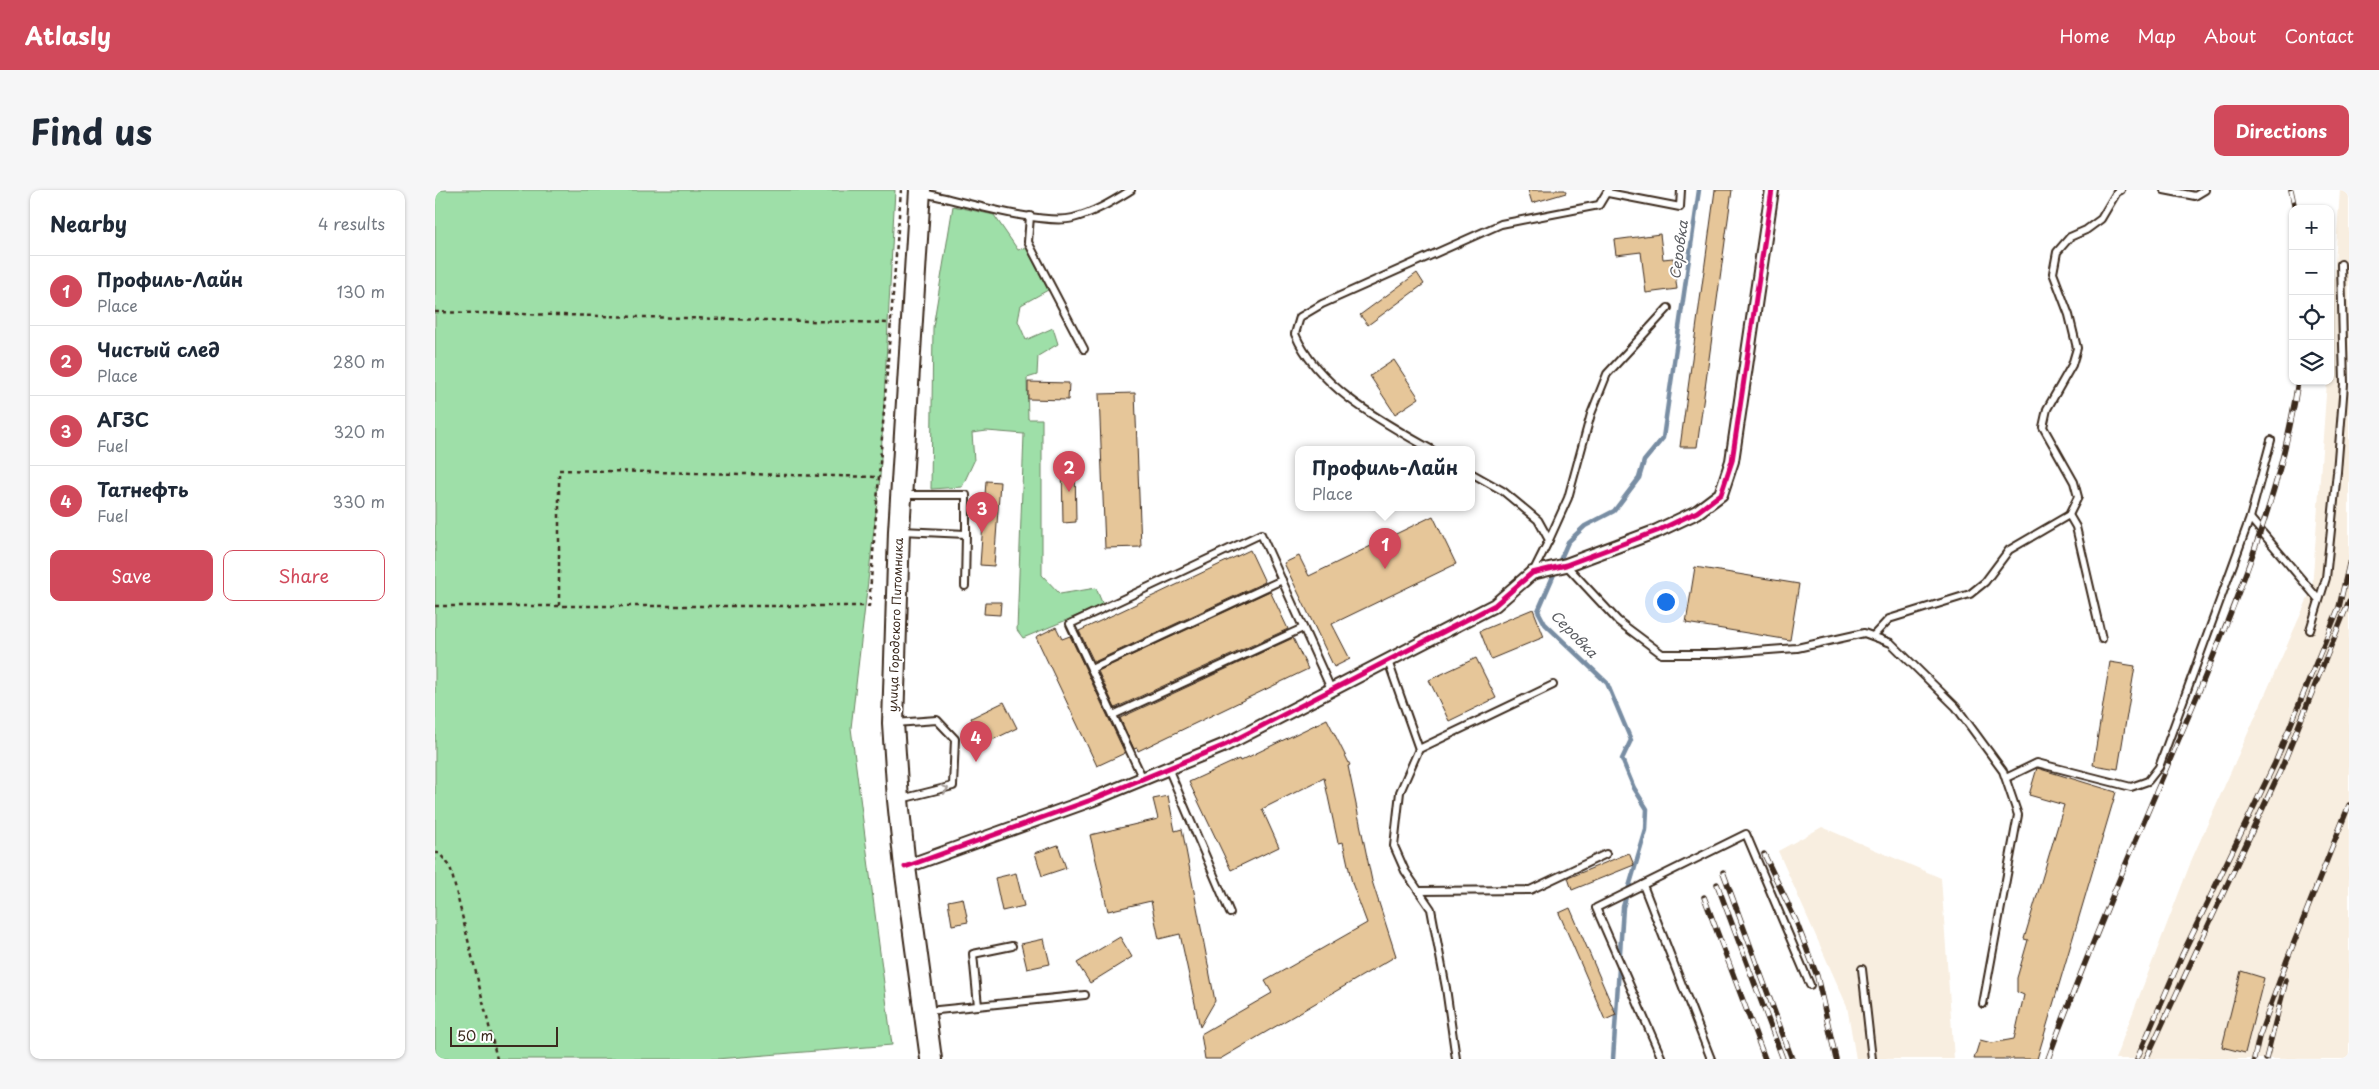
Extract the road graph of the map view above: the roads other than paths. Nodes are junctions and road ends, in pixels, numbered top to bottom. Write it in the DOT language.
graph roads {
  1 [pos="1131,190"];
  2 [pos="1681,190"];
  3 [pos="1772,190"];
  4 [pos="2121,190"];
  5 [pos="2164,190"];
  6 [pos="2205,190"];
  7 [pos="914,191"];
  8 [pos="1608,192"];
  9 [pos="1030,216"];
  10 [pos="2341,264"];
  11 [pos="1669,308"];
  12 [pos="1084,349"];
  13 [pos="2271,440"];
  14 [pos="1425,446"];
  15 [pos="1475,475"];
  16 [pos="901,495"];
  17 [pos="2069,515"];
  18 [pos="2250,518"];
  19 [pos="899,531"];
  20 [pos="966,534"];
  21 [pos="1549,540"];
  22 [pos="1566,565"];
  23 [pos="1533,573"];
  24 [pos="1281,580"];
  25 [pos="965,586"];
  26 [pos="2319,600"];
  27 [pos="1303,628"];
  28 [pos="2310,630"];
  29 [pos="1873,636"];
  30 [pos="2102,639"];
  31 [pos="1387,659"];
  32 [pos="1091,670"];
  33 [pos="1553,685"];
  34 [pos="1331,689"];
  35 [pos="1113,715"];
  36 [pos="893,723"];
  37 [pos="1419,749"];
  38 [pos="1168,768"];
  39 [pos="2006,778"];
  40 [pos="1143,779"];
  41 [pos="898,800"];
  42 [pos="1606,854"];
  43 [pos="905,867"];
  44 [pos="1643,885"];
  45 [pos="1419,891"];
  46 [pos="1230,913"];
  47 [pos="1011,946"];
  48 [pos="1862,969"];
  49 [pos="1810,985"];
  50 [pos="1085,995"];
  51 [pos="1983,1004"];
  52 [pos="978,1006"];
  53 [pos="924,1012"];
  54 [pos="931,1059"];
  55 [pos="1456,1059"];
  56 [pos="1662,1059"];
  57 [pos="1711,1059"];
  58 [pos="1872,1059"];
  1 -- 9 [label="lane"];
  2 -- 8 [label="lane"];
  3 -- 22 [label="street"];
  4 -- 17 [label="lane"];
  5 -- 6 [label="lane"];
  7 -- 9 [label="lane"];
  7 -- 16 [label="main road, улица Городского Питомника"];
  8 -- 14 [label="lane"];
  9 -- 12 [label="lane"];
  10 -- 26 [label="lane"];
  11 -- 21 [label="lane"];
  13 -- 18 [label="lane"];
  15 -- 21 [label="lane"];
  16 -- 19 [label="main road, улица Городского Питомника"];
  16 -- 20 [label="lane"];
  17 -- 29 [label="lane"];
  17 -- 30 [label="lane"];
  18 -- 26 [label="lane"];
  18 -- 39 [label="lane"];
  19 -- 20 [label="lane"];
  19 -- 36 [label="main road, улица Городского Питомника"];
  20 -- 25 [label="lane"];
  21 -- 23 [label="lane"];
  22 -- 23 [label="street"];
  22 -- 29 [label="lane"];
  23 -- 31 [label="street"];
  24 -- 27 [label="lane"];
  24 -- 32 [label="lane"];
  24 -- 32 [label="lane"];
  26 -- 28 [label="lane"];
  27 -- 34 [label="lane"];
  27 -- 35 [label="lane"];
  29 -- 39 [label="lane"];
  31 -- 34 [label="street"];
  31 -- 37 [label="lane"];
  32 -- 35 [label="lane"];
  33 -- 37 [label="lane"];
  34 -- 38 [label="street"];
  35 -- 40 [label="lane"];
  36 -- 41 [label="main road, улица Городского Питомника"];
  41 -- 36 [label="lane, one-way"];
  37 -- 45 [label="lane"];
  38 -- 40 [label="street"];
  38 -- 46 [label="lane"];
  39 -- 51 [label="lane"];
  40 -- 43 [label="street"];
  41 -- 43 [label="main road, улица Городского Питомника"];
  42 -- 45 [label="lane"];
  43 -- 53 [label="main road, улица Городского Питомника"];
  44 -- 49 [label="lane"];
  44 -- 56 [label="lane"];
  44 -- 57 [label="lane"];
  45 -- 55 [label="lane"];
  47 -- 52 [label="lane"];
  48 -- 58 [label="lane"];
  50 -- 52 [label="lane"];
  52 -- 53 [label="lane"];
  53 -- 54 [label="main road, улица Городского Питомника"];
}
